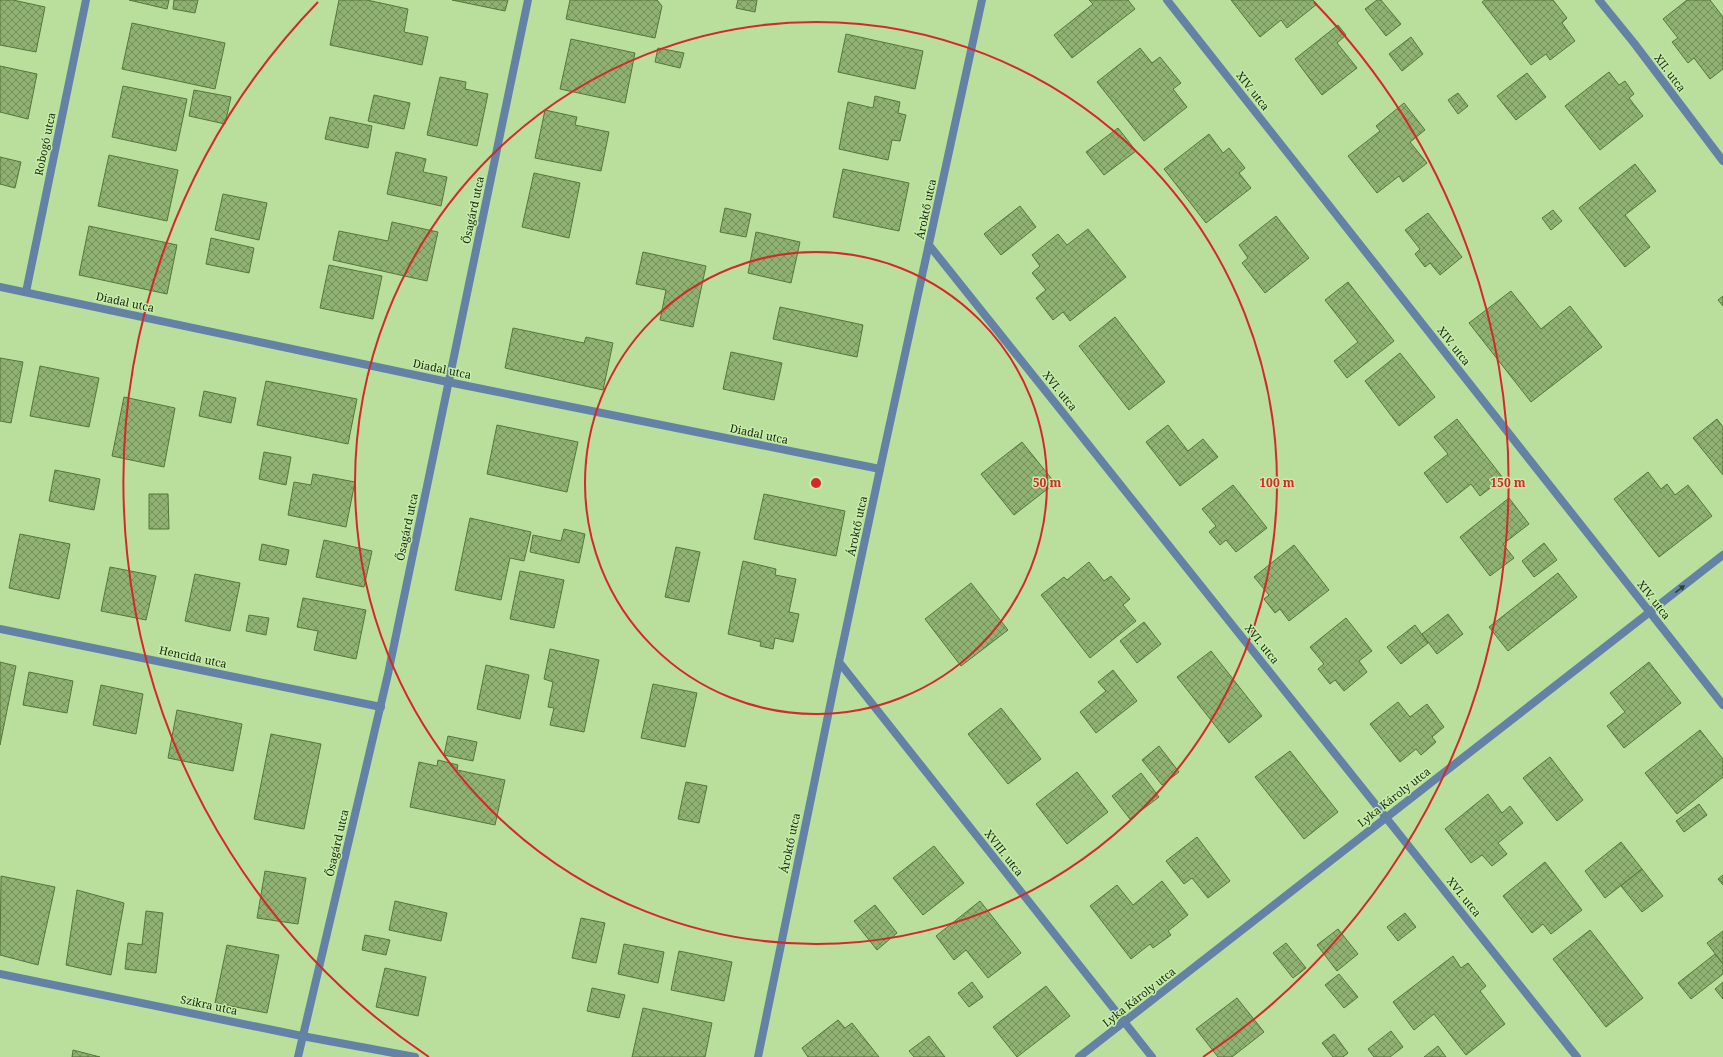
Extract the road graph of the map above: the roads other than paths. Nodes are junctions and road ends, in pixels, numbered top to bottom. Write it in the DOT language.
graph roads {
  1 [pos="86,0"];
  2 [pos="528,0"];
  3 [pos="982,0"];
  4 [pos="1167,0"];
  5 [pos="1599,0"];
  6 [pos="1723,161"];
  7 [pos="929,245"];
  8 [pos="0,287"];
  9 [pos="26,292"];
  10 [pos="448,382"];
  11 [pos="880,469"];
  12 [pos="1723,555"];
  13 [pos="1650,613"];
  14 [pos="0,629"];
  15 [pos="839,662"];
  16 [pos="1723,705"];
  17 [pos="381,707"];
  18 [pos="1386,816"];
  19 [pos="0,974"];
  20 [pos="1124,1022"];
  21 [pos="302,1036"];
  22 [pos="298,1057"];
  23 [pos="414,1057"];
  24 [pos="758,1057"];
  25 [pos="1079,1057"];
  26 [pos="1152,1057"];
  27 [pos="1577,1057"];
  1 -- 9 [label="street, Robogó utca"];
  2 -- 10 [label="street, Ősagárd utca"];
  3 -- 7 [label="street, Ároktő utca"];
  4 -- 13 [label="street, XIV. utca"];
  5 -- 6 [label="street, XII. utca"];
  7 -- 11 [label="street, Ároktő utca"];
  7 -- 18 [label="street, XVI. utca"];
  8 -- 9 [label="street, Diadal utca"];
  9 -- 10 [label="street, Diadal utca"];
  10 -- 11 [label="street, Diadal utca"];
  10 -- 17 [label="street, Ősagárd utca"];
  11 -- 15 [label="street, Ároktő utca"];
  13 -- 12 [label="street, Lyka Károly utca, one-way"];
  13 -- 16 [label="street, XIV. utca"];
  13 -- 18 [label="street, Lyka Károly utca"];
  14 -- 17 [label="street, Hencida utca"];
  15 -- 20 [label="street, XVIII. utca"];
  15 -- 24 [label="street, Ároktő utca"];
  17 -- 21 [label="street, Ősagárd utca"];
  18 -- 20 [label="street, Lyka Károly utca"];
  18 -- 27 [label="street, XVI. utca"];
  19 -- 21 [label="street, Szikra utca"];
  20 -- 25 [label="street, Lyka Károly utca"];
  20 -- 26 [label="street, XVIII. utca"];
  21 -- 22 [label="street, Ősagárd utca"];
  21 -- 23 [label="street, Szikra utca"];
}
